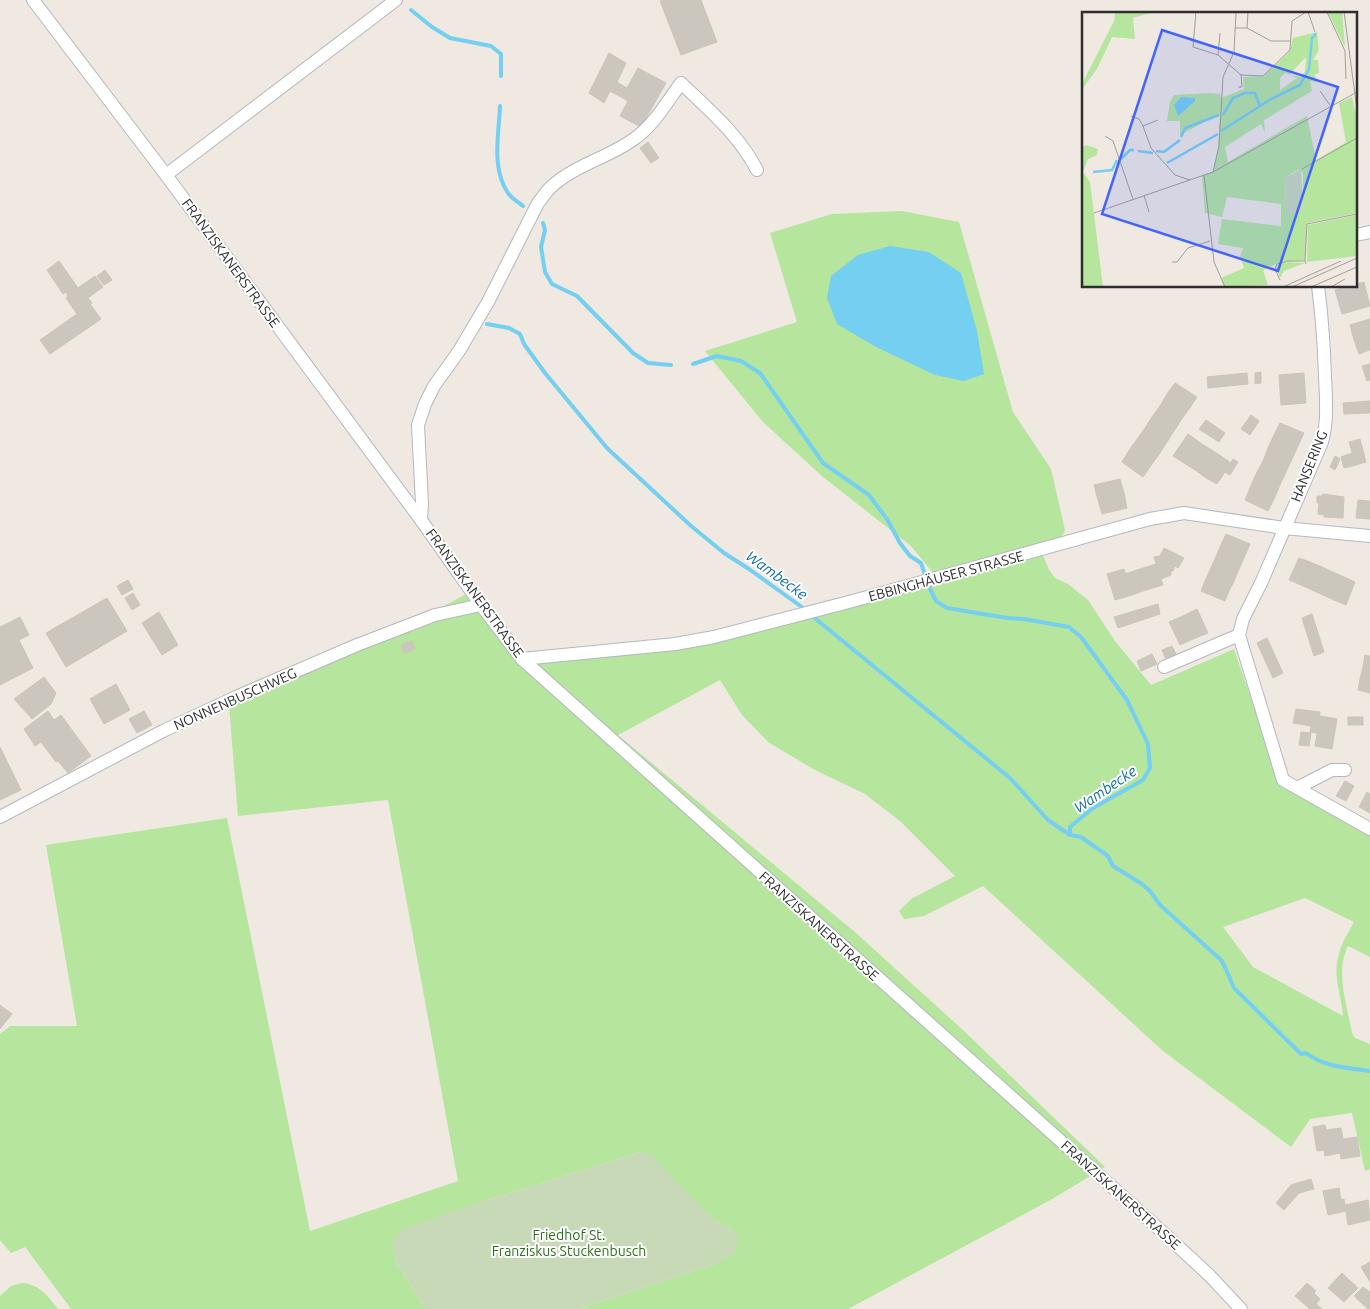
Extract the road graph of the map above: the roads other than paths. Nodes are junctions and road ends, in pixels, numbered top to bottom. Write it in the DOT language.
graph roads {
  1 [pos="33,0"];
  2 [pos="396,0"];
  3 [pos="757,170"];
  4 [pos="166,175"];
  5 [pos="1318,288"];
  6 [pos="421,520"];
  7 [pos="1284,528"];
  8 [pos="1370,536"];
  9 [pos="481,605"];
  10 [pos="1239,636"];
  11 [pos="522,659"];
  12 [pos="1164,667"];
  13 [pos="1345,770"];
  14 [pos="1297,788"];
  15 [pos="0,817"];
  16 [pos="1370,829"];
  17 [pos="1241,1309"];
  1 -- 4 [label="street, FRANZISKANERSTRASSE"];
  2 -- 4 [label="street"];
  3 -- 6 [label="street, FRANZISKANERSTRASSE"];
  4 -- 6 [label="street, FRANZISKANERSTRASSE"];
  5 -- 7 [label="street, HANSERING"];
  6 -- 9 [label="street, FRANZISKANERSTRASSE"];
  7 -- 8 [label="street, EBBINGHÄUSER STRASSE"];
  7 -- 10 [label="street, HANSERING"];
  7 -- 11 [label="street, EBBINGHÄUSER STRASSE"];
  9 -- 11 [label="street, FRANZISKANERSTRASSE"];
  9 -- 15 [label="street, NONNENBUSCHWEG"];
  10 -- 12 [label="street"];
  10 -- 14 [label="street"];
  11 -- 17 [label="street, FRANZISKANERSTRASSE"];
  13 -- 14 [label="street"];
  14 -- 16 [label="street"];
}
